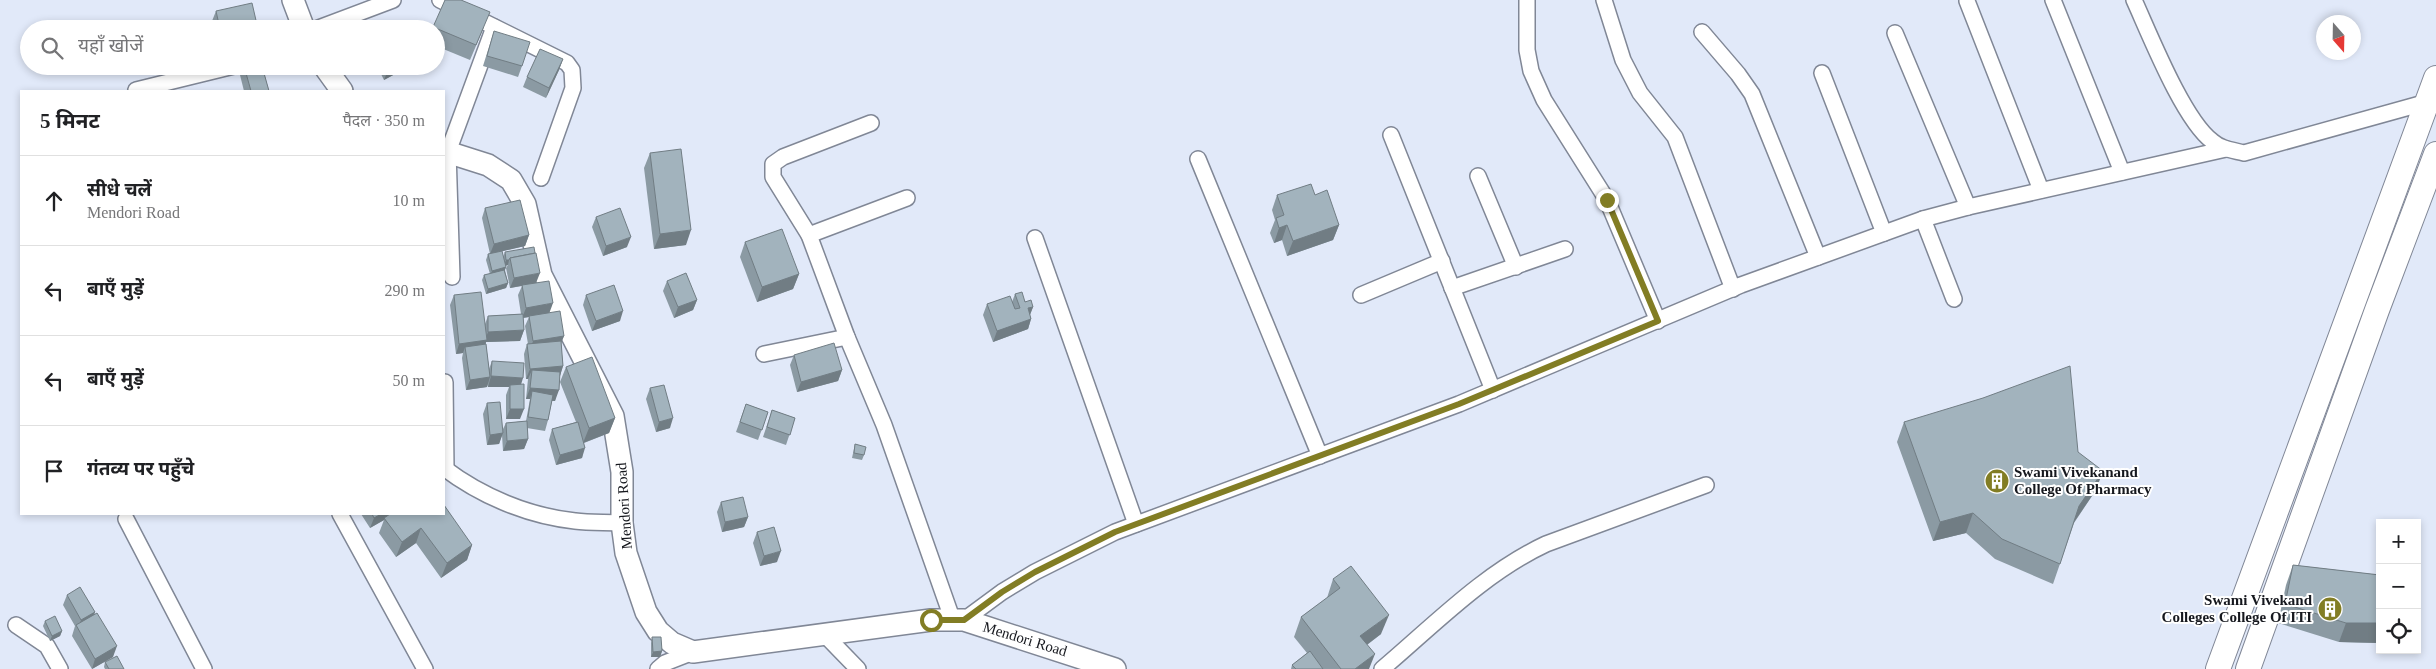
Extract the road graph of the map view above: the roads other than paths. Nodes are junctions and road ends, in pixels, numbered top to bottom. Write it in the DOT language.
graph roads {
  1 [pos="293,0"];
  2 [pos="393,0"];
  3 [pos="440,0"];
  4 [pos="1527,0"];
  5 [pos="1604,0"];
  6 [pos="2053,0"];
  7 [pos="2134,0"];
  8 [pos="1967,2"];
  9 [pos="301,20"];
  10 [pos="340,20"];
  11 [pos="494,26"];
  12 [pos="1702,32"];
  13 [pos="1895,33"];
  14 [pos="1822,74"];
  15 [pos="209,75"];
  16 [pos="330,75"];
  17 [pos="2436,78"];
  18 [pos="178,86"];
  19 [pos="136,90"];
  20 [pos="341,90"];
  21 [pos="2432,101"];
  22 [pos="871,123"];
  23 [pos="1391,135"];
  24 [pos="2226,149"];
  25 [pos="446,151"];
  26 [pos="2436,154"];
  27 [pos="1198,159"];
  28 [pos="2122,172"];
  29 [pos="1478,176"];
  30 [pos="540,178"];
  31 [pos="2041,190"];
  32 [pos="907,198"];
  33 [pos="1968,206"];
  34 [pos="1923,219"];
  35 [pos="1884,233"];
  36 [pos="809,235"];
  37 [pos="1035,238"];
  38 [pos="1565,250"];
  39 [pos="1818,257"];
  40 [pos="1442,261"];
  41 [pos="1516,267"];
  42 [pos="452,276"];
  43 [pos="1452,288"];
  44 [pos="1733,289"];
  45 [pos="1361,295"];
  46 [pos="1954,299"];
  47 [pos="1658,321"];
  48 [pos="848,337"];
  49 [pos="764,354"];
  50 [pos="445,382"];
  51 [pos="1493,390"];
  52 [pos="1320,456"];
  53 [pos="445,468"];
  54 [pos="1706,485"];
  55 [pos="341,515"];
  56 [pos="126,519"];
  57 [pos="622,522"];
  58 [pos="1136,524"];
  59 [pos="958,620"];
  60 [pos="16,625"];
  61 [pos="824,634"];
  62 [pos="693,652"];
  63 [pos="60,669"];
  64 [pos="204,669"];
  65 [pos="426,669"];
  66 [pos="658,669"];
  67 [pos="858,669"];
  68 [pos="1115,669"];
  69 [pos="1382,669"];
  70 [pos="2218,669"];
  71 [pos="2248,669"];
  1 -- 9 [label="main road"];
  2 -- 10 [label="street"];
  3 -- 11 [label="street"];
  4 -- 47 [label="street"];
  5 -- 44 [label="street"];
  6 -- 28 [label="street"];
  7 -- 24 [label="street"];
  8 -- 31 [label="street"];
  11 -- 25 [label="street"];
  11 -- 30 [label="street"];
  12 -- 39 [label="street"];
  13 -- 33 [label="street"];
  14 -- 35 [label="street"];
  15 -- 18 [label="street"];
  16 -- 20 [label="main road"];
  17 -- 21 [label="main road"];
  18 -- 19 [label="street"];
  21 -- 24 [label="street"];
  21 -- 70 [label="main road"];
  22 -- 36 [label="street"];
  23 -- 40 [label="street"];
  24 -- 28 [label="street"];
  25 -- 42 [label="street"];
  25 -- 57 [label="main road, Mendori Road"];
  26 -- 71 [label="main road"];
  27 -- 52 [label="street"];
  28 -- 31 [label="street"];
  29 -- 41 [label="street"];
  31 -- 33 [label="street"];
  32 -- 36 [label="street"];
  33 -- 34 [label="street"];
  34 -- 35 [label="street"];
  34 -- 46 [label="street"];
  35 -- 39 [label="street"];
  36 -- 48 [label="street"];
  37 -- 58 [label="street"];
  38 -- 41 [label="street"];
  39 -- 44 [label="street"];
  40 -- 43 [label="street"];
  40 -- 45 [label="street"];
  41 -- 43 [label="street"];
  43 -- 51 [label="street"];
  44 -- 47 [label="street"];
  47 -- 51 [label="street"];
  48 -- 49 [label="street"];
  48 -- 59 [label="street"];
  50 -- 53 [label="street"];
  51 -- 52 [label="street"];
  52 -- 58 [label="street"];
  53 -- 57 [label="street"];
  54 -- 69 [label="street"];
  55 -- 65 [label="street"];
  56 -- 64 [label="street"];
  57 -- 62 [label="main road, Mendori Road"];
  58 -- 59 [label="street"];
  59 -- 61 [label="main road, Mendori Road"];
  59 -- 68 [label="main road, Mendori Road"];
  60 -- 63 [label="street"];
  61 -- 62 [label="main road, Mendori Road"];
  61 -- 67 [label="street"];
  62 -- 66 [label="street"];
}
